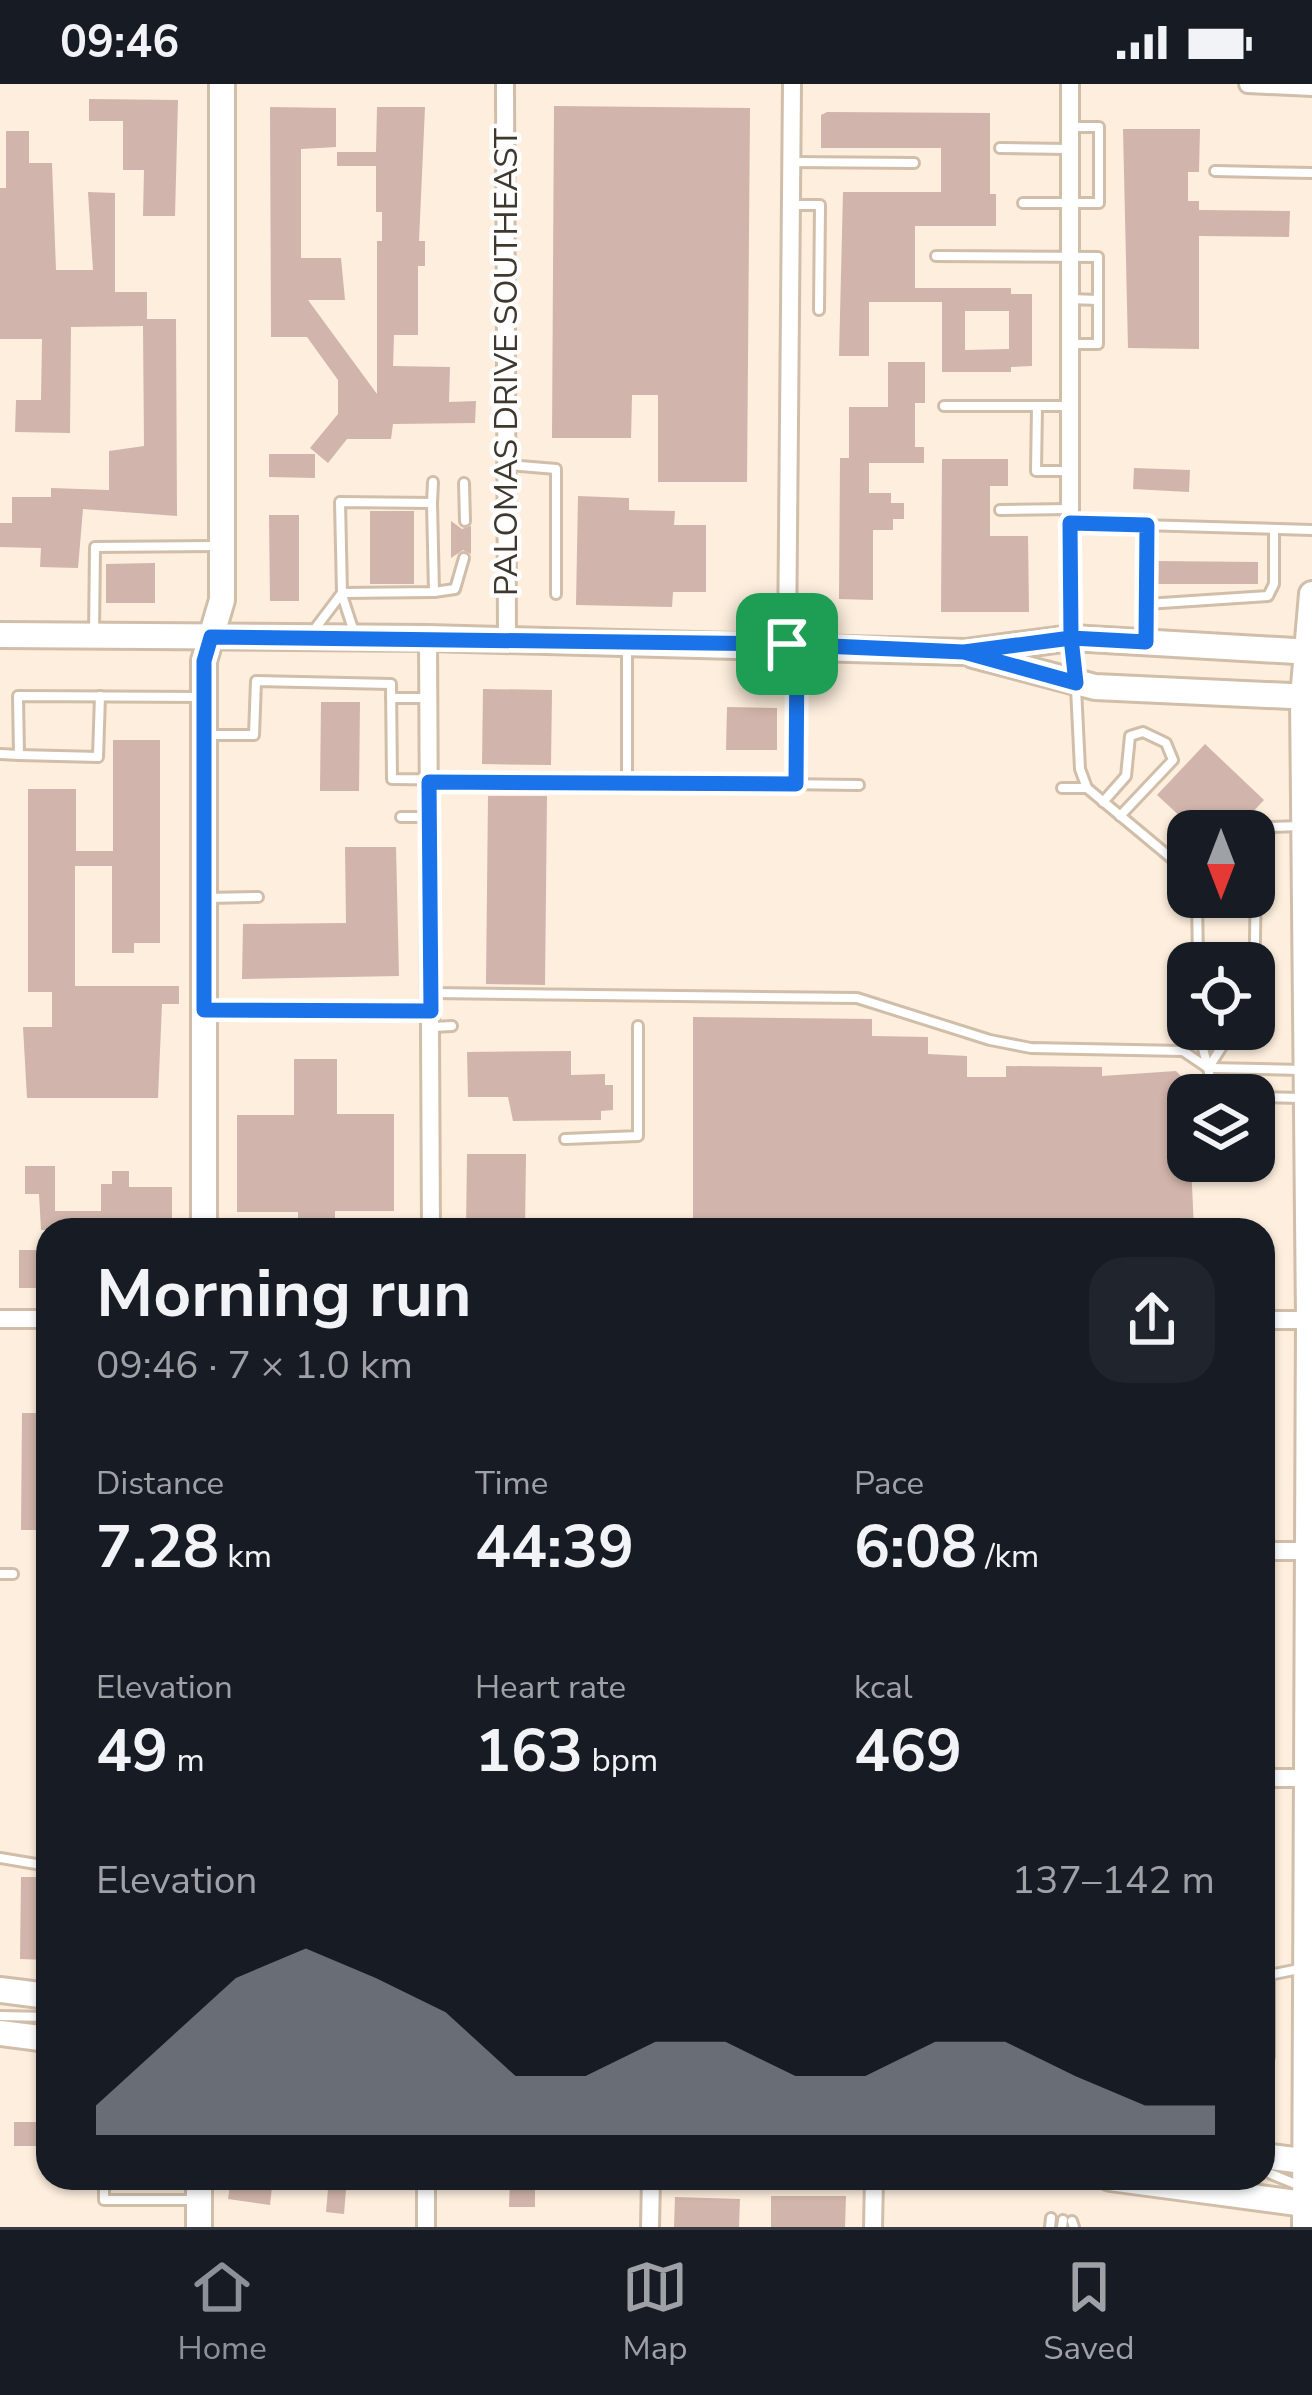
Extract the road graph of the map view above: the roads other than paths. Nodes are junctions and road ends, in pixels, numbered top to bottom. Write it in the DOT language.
graph roads {
  1 [pos="222,84"];
  2 [pos="505,84"];
  3 [pos="791,84"];
  4 [pos="1070,84"];
  5 [pos="1248,84"];
  6 [pos="1312,87"];
  7 [pos="1070,127"];
  8 [pos="1000,148"];
  9 [pos="1070,149"];
  10 [pos="791,162"];
  11 [pos="914,163"];
  12 [pos="1070,169"];
  13 [pos="1099,169"];
  14 [pos="1215,171"];
  15 [pos="1312,173"];
  16 [pos="1024,203"];
  17 [pos="1070,203"];
  18 [pos="790,205"];
  19 [pos="819,252"];
  20 [pos="790,253"];
  21 [pos="936,256"];
  22 [pos="1070,257"];
  23 [pos="790,290"];
  24 [pos="819,290"];
  25 [pos="1070,299"];
  26 [pos="1098,299"];
  27 [pos="819,310"];
  28 [pos="1070,344"];
  29 [pos="944,406"];
  30 [pos="1037,406"];
  31 [pos="1070,406"];
  32 [pos="506,465"];
  33 [pos="1070,471"];
  34 [pos="433,482"];
  35 [pos="464,483"];
  36 [pos="432,503"];
  37 [pos="1000,510"];
  38 [pos="1070,516"];
  39 [pos="465,521"];
  40 [pos="1147,525"];
  41 [pos="1274,529"];
  42 [pos="1312,530"];
  43 [pos="223,546"];
  44 [pos="464,558"];
  45 [pos="434,592"];
  46 [pos="342,593"];
  47 [pos="556,594"];
  48 [pos="1312,594"];
  49 [pos="1146,604"];
  50 [pos="0,635"];
  51 [pos="94,636"];
  52 [pos="211,637"];
  53 [pos="308,637"];
  54 [pos="356,637"];
  55 [pos="428,638"];
  56 [pos="1071,638"];
  57 [pos="507,640"];
  58 [pos="627,642"];
  59 [pos="1146,642"];
  60 [pos="792,645"];
  61 [pos="964,652"];
  62 [pos="1311,652"];
  63 [pos="1076,683"];
  64 [pos="100,696"];
  65 [pos="204,697"];
  66 [pos="1307,697"];
  67 [pos="391,698"];
  68 [pos="429,698"];
  69 [pos="204,735"];
  70 [pos="0,754"];
  71 [pos="19,755"];
  72 [pos="429,782"];
  73 [pos="627,782"];
  74 [pos="796,784"];
  75 [pos="859,785"];
  76 [pos="1062,788"];
  77 [pos="1087,788"];
  78 [pos="1103,802"];
  79 [pos="1120,816"];
  80 [pos="401,817"];
  81 [pos="430,817"];
  82 [pos="1305,826"];
  83 [pos="1275,827"];
  84 [pos="1167,855"];
  85 [pos="258,897"];
  86 [pos="204,898"];
  87 [pos="204,1010"];
  88 [pos="431,1010"];
  89 [pos="452,1026"];
  90 [pos="638,1026"];
  91 [pos="1203,1050"];
  92 [pos="1220,1050"];
  93 [pos="1208,1068"];
  94 [pos="1210,1074"];
  95 [pos="1310,1085"];
  96 [pos="1275,1092"];
  97 [pos="565,1139"];
  98 [pos="204,1218"];
  99 [pos="431,1218"];
  100 [pos="0,1319"];
  101 [pos="36,1319"];
  102 [pos="1275,1320"];
  103 [pos="1309,1320"];
  104 [pos="1310,1551"];
  105 [pos="1275,1552"];
  106 [pos="0,1574"];
  107 [pos="13,1574"];
  108 [pos="1275,1778"];
  109 [pos="1308,1778"];
  110 [pos="0,1858"];
  111 [pos="36,1864"];
  112 [pos="1310,1967"];
  113 [pos="1275,1974"];
  114 [pos="0,1990"];
  115 [pos="36,1994"];
  116 [pos="0,2016"];
  117 [pos="36,2017"];
  118 [pos="0,2033"];
  119 [pos="36,2038"];
  120 [pos="1309,2162"];
  121 [pos="1275,2164"];
  122 [pos="1275,2172"];
  123 [pos="104,2190"];
  124 [pos="190,2190"];
  125 [pos="199,2190"];
  126 [pos="426,2190"];
  127 [pos="651,2190"];
  128 [pos="874,2190"];
  129 [pos="1209,2190"];
  130 [pos="1308,2202"];
  131 [pos="199,2227"];
  132 [pos="426,2227"];
  133 [pos="650,2227"];
  134 [pos="873,2227"];
  1 -- 43 [label="street"];
  2 -- 32 [label="street, PALOMAS DRIVE SOUTHEAST"];
  3 -- 10 [label="street"];
  4 -- 7 [label="street"];
  5 -- 6 [label="street"];
  7 -- 9 [label="street"];
  7 -- 13 [label="lane"];
  8 -- 9 [label="lane"];
  9 -- 12 [label="street"];
  10 -- 11 [label="lane"];
  10 -- 18 [label="street"];
  12 -- 13 [label="lane"];
  12 -- 17 [label="street"];
  13 -- 17 [label="lane"];
  14 -- 15 [label="lane"];
  16 -- 17 [label="lane"];
  17 -- 22 [label="street"];
  18 -- 19 [label="lane"];
  18 -- 20 [label="street"];
  19 -- 20 [label="lane"];
  19 -- 24 [label="lane"];
  20 -- 23 [label="street"];
  21 -- 22 [label="lane"];
  22 -- 25 [label="street"];
  22 -- 26 [label="lane"];
  23 -- 24 [label="lane"];
  23 -- 60 [label="street"];
  24 -- 27 [label="lane"];
  25 -- 26 [label="lane"];
  25 -- 28 [label="street"];
  26 -- 28 [label="lane"];
  28 -- 31 [label="street"];
  29 -- 30 [label="lane"];
  30 -- 31 [label="lane"];
  30 -- 33 [label="lane"];
  31 -- 33 [label="street"];
  32 -- 47 [label="lane"];
  32 -- 57 [label="street, PALOMAS DRIVE SOUTHEAST"];
  33 -- 38 [label="street"];
  34 -- 36 [label="lane"];
  35 -- 39 [label="lane"];
  36 -- 45 [label="lane"];
  36 -- 46 [label="lane"];
  37 -- 38 [label="lane"];
  38 -- 40 [label="lane"];
  38 -- 56 [label="street"];
  40 -- 41 [label="lane"];
  40 -- 49 [label="lane"];
  41 -- 42 [label="lane"];
  41 -- 49 [label="lane"];
  43 -- 51 [label="lane"];
  43 -- 52 [label="street"];
  44 -- 45 [label="lane"];
  45 -- 46 [label="lane"];
  46 -- 53 [label="lane"];
  46 -- 54 [label="lane"];
  48 -- 62 [label="street"];
  49 -- 59 [label="lane"];
  50 -- 51 [label="street"];
  51 -- 52 [label="street"];
  52 -- 53 [label="street"];
  52 -- 65 [label="street"];
  53 -- 54 [label="street"];
  54 -- 55 [label="street"];
  55 -- 57 [label="street"];
  55 -- 68 [label="street"];
  56 -- 59 [label="street"];
  56 -- 61 [label="street"];
  56 -- 63 [label="street"];
  57 -- 58 [label="street"];
  58 -- 60 [label="street"];
  58 -- 73 [label="lane"];
  59 -- 62 [label="street"];
  60 -- 61 [label="street"];
  60 -- 74 [label="lane"];
  61 -- 63 [label="street"];
  62 -- 66 [label="street"];
  63 -- 66 [label="street"];
  63 -- 77 [label="lane"];
  64 -- 65 [label="lane"];
  64 -- 71 [label="lane"];
  64 -- 71 [label="lane"];
  65 -- 69 [label="street"];
  66 -- 82 [label="street"];
  67 -- 68 [label="lane"];
  67 -- 69 [label="lane"];
  67 -- 72 [label="lane"];
  68 -- 72 [label="street"];
  69 -- 86 [label="street"];
  70 -- 71 [label="lane"];
  72 -- 73 [label="lane"];
  72 -- 81 [label="street"];
  73 -- 74 [label="lane"];
  74 -- 75 [label="lane"];
  76 -- 77 [label="lane"];
  77 -- 78 [label="lane"];
  78 -- 79 [label="lane"];
  78 -- 79 [label="lane"];
  79 -- 84 [label="lane"];
  80 -- 81 [label="lane"];
  81 -- 88 [label="street"];
  82 -- 83 [label="lane"];
  82 -- 95 [label="street"];
  85 -- 86 [label="lane"];
  86 -- 87 [label="street"];
  87 -- 88 [label="street"];
  87 -- 98 [label="street"];
  88 -- 89 [label="lane"];
  88 -- 93 [label="lane"];
  88 -- 99 [label="street"];
  90 -- 97 [label="lane"];
  91 -- 93 [label="lane"];
  92 -- 93 [label="lane"];
  93 -- 94 [label="lane"];
  93 -- 95 [label="lane"];
  95 -- 96 [label="lane"];
  95 -- 103 [label="street"];
  100 -- 101 [label="street"];
  102 -- 103 [label="street"];
  103 -- 104 [label="street"];
  104 -- 105 [label="street"];
  104 -- 109 [label="street"];
  106 -- 107 [label="lane"];
  108 -- 109 [label="street"];
  109 -- 112 [label="street"];
  110 -- 111 [label="lane"];
  112 -- 113 [label="lane"];
  112 -- 120 [label="street"];
  114 -- 115 [label="street"];
  116 -- 117 [label="lane"];
  118 -- 119 [label="street"];
  120 -- 121 [label="street"];
  120 -- 130 [label="street"];
  122 -- 130 [label="lane"];
  123 -- 124 [label="lane"];
  125 -- 131 [label="street"];
  126 -- 132 [label="street"];
  127 -- 133 [label="street"];
  128 -- 134 [label="street"];
  129 -- 130 [label="street"];
}
